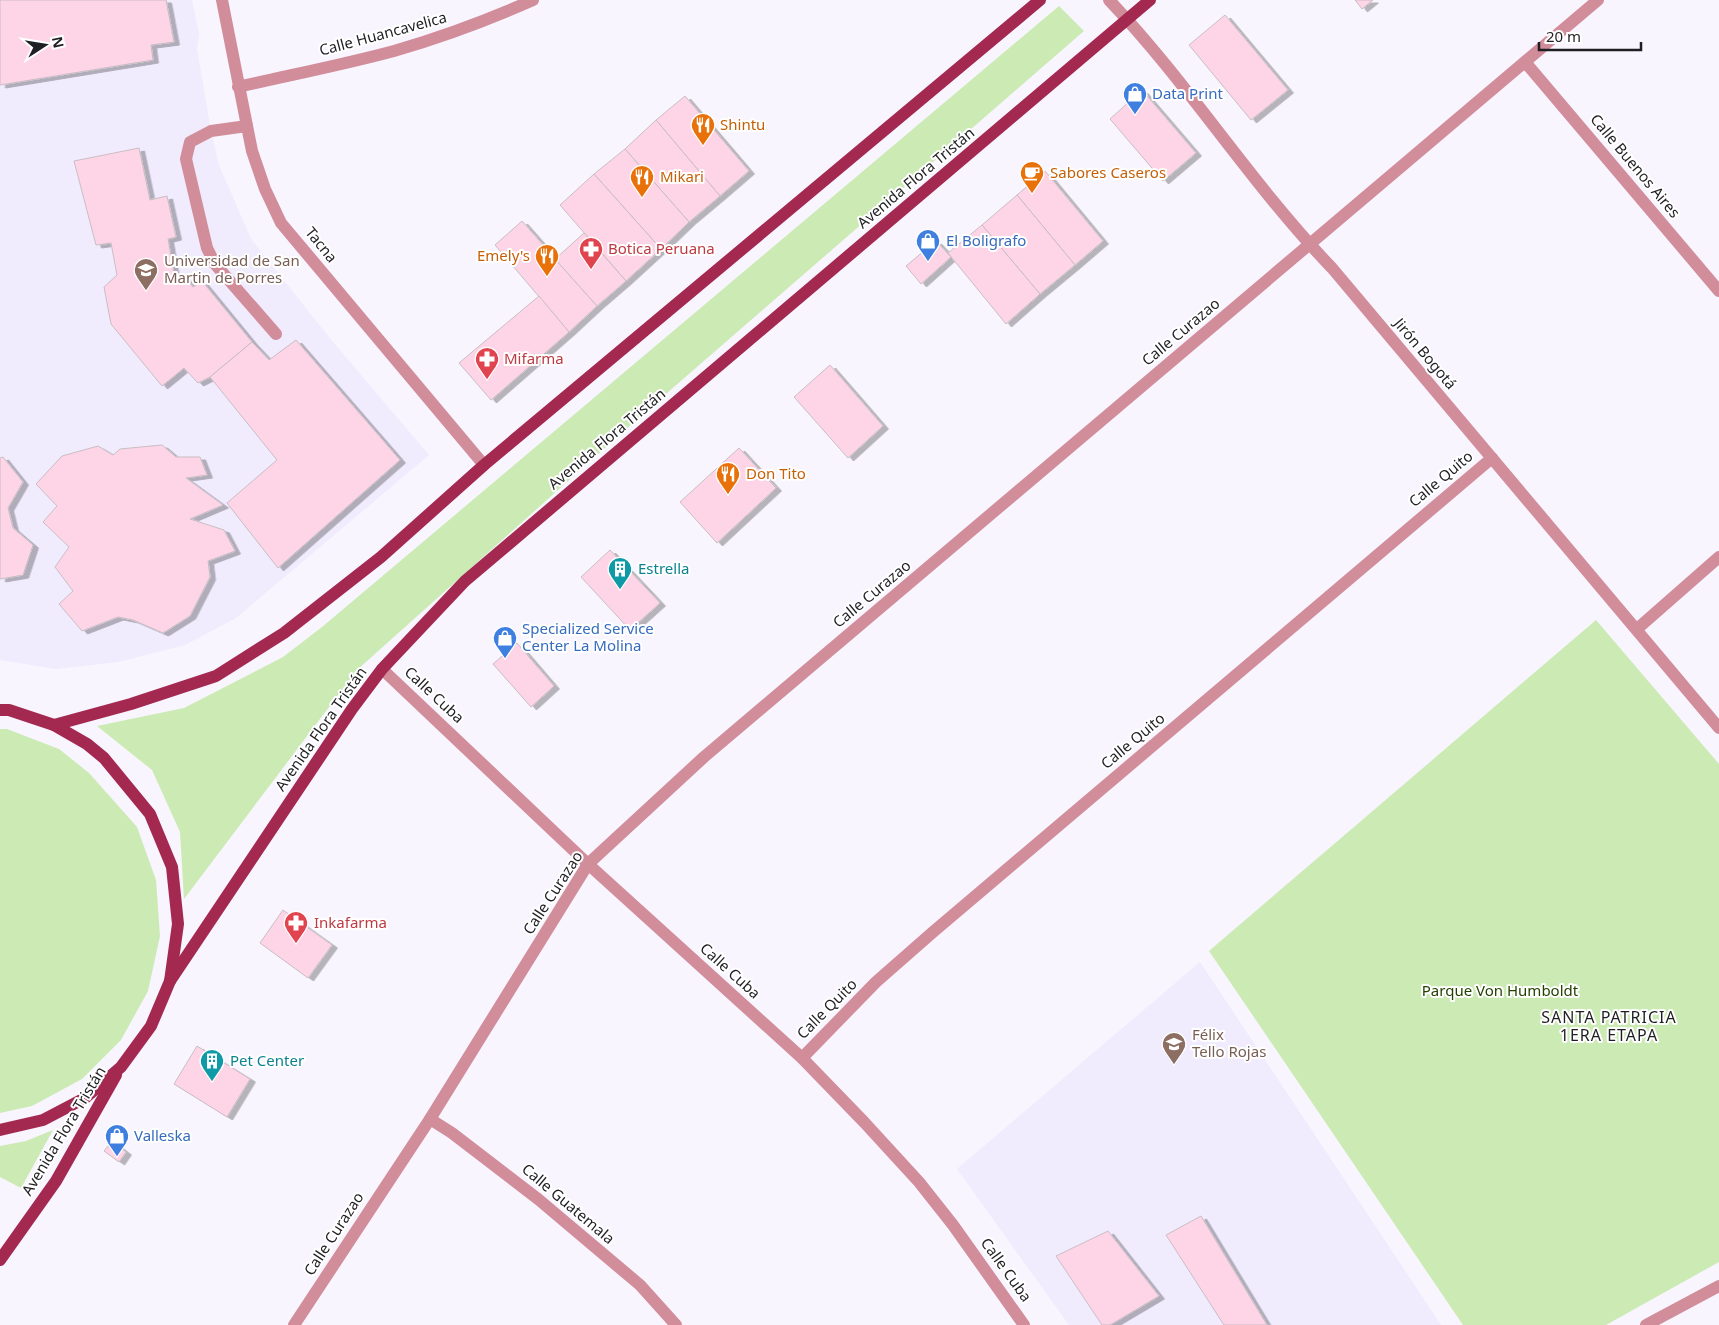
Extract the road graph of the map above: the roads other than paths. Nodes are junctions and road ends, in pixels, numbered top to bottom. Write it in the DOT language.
graph roads {
  1 [pos="222,0"];
  2 [pos="533,0"];
  3 [pos="1040,0"];
  4 [pos="1109,0"];
  5 [pos="1150,0"];
  6 [pos="1598,0"];
  7 [pos="1127,20"];
  8 [pos="1525,62"];
  9 [pos="238,87"];
  10 [pos="247,126"];
  11 [pos="1309,245"];
  12 [pos="1719,291"];
  13 [pos="276,334"];
  14 [pos="1492,458"];
  15 [pos="484,465"];
  16 [pos="1719,557"];
  17 [pos="1637,629"];
  18 [pos="382,669"];
  19 [pos="0,710"];
  20 [pos="54,725"];
  21 [pos="1719,728"];
  22 [pos="588,864"];
  23 [pos="170,981"];
  24 [pos="802,1058"];
  25 [pos="121,1067"];
  26 [pos="430,1119"];
  27 [pos="0,1130"];
  28 [pos="0,1260"];
  29 [pos="1719,1286"];
  30 [pos="294,1325"];
  31 [pos="676,1325"];
  32 [pos="1024,1325"];
  33 [pos="1646,1325"];
  1 -- 9 [label="street, Tacna"];
  2 -- 9 [label="street, Calle Huancavelica"];
  3 -- 15 [label="main road"];
  4 -- 7 [label="street, Jirón Bogotá"];
  5 -- 7 [label="main road, Avenida Flora Tristán"];
  6 -- 8 [label="street, Calle Curazao"];
  7 -- 11 [label="street, Jirón Bogotá"];
  7 -- 18 [label="main road, Avenida Flora Tristán"];
  8 -- 11 [label="street, Calle Curazao"];
  8 -- 12 [label="street, Calle Buenos Aires"];
  9 -- 10 [label="street, Tacna"];
  10 -- 13 [label="street"];
  10 -- 15 [label="street, Tacna"];
  11 -- 14 [label="street, Jirón Bogotá"];
  11 -- 22 [label="street, Calle Curazao"];
  14 -- 17 [label="street, Jirón Bogotá"];
  14 -- 24 [label="street, Calle Quito"];
  15 -- 20 [label="main road"];
  16 -- 17 [label="street"];
  17 -- 21 [label="street, Jirón Bogotá"];
  18 -- 22 [label="street, Calle Cuba"];
  18 -- 23 [label="main road, Avenida Flora Tristán"];
  19 -- 20 [label="main road"];
  20 -- 23 [label="main road"];
  22 -- 24 [label="street, Calle Cuba"];
  22 -- 26 [label="street, Calle Curazao"];
  23 -- 25 [label="main road"];
  24 -- 32 [label="street, Calle Cuba"];
  25 -- 27 [label="main road"];
  25 -- 28 [label="main road, Avenida Flora Tristán"];
  26 -- 30 [label="street, Calle Curazao"];
  26 -- 31 [label="street, Calle Guatemala"];
  29 -- 33 [label="street"];
}
